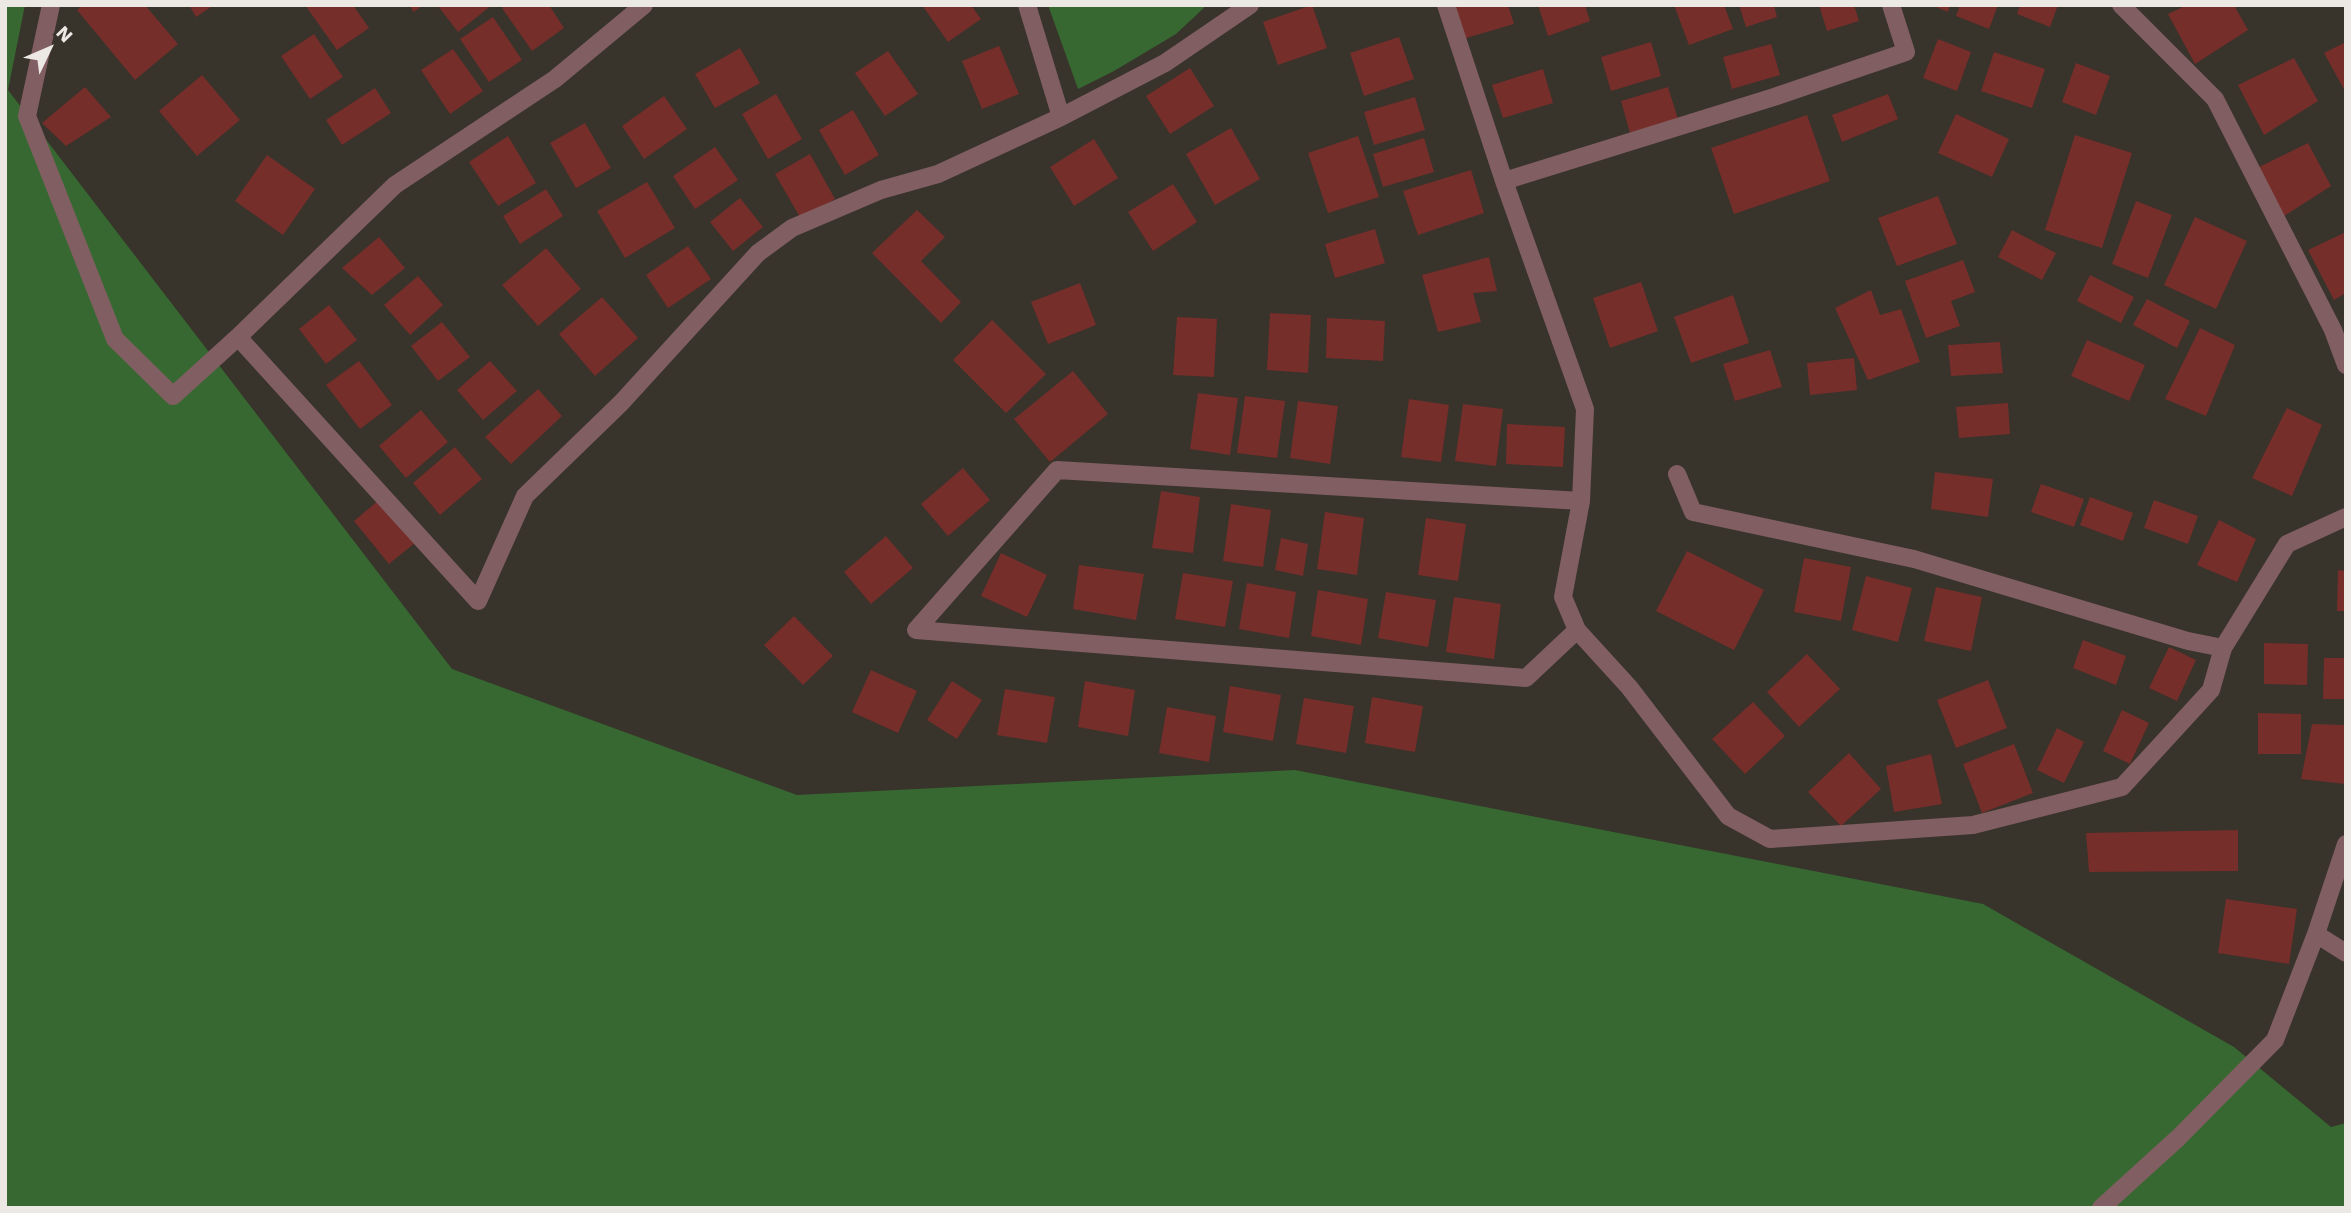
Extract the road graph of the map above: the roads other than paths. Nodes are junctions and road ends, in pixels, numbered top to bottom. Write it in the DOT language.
graph roads {
  1 [pos="51,5"];
  2 [pos="644,5"];
  3 [pos="1027,5"];
  4 [pos="1250,5"];
  5 [pos="1447,5"];
  6 [pos="1891,5"];
  7 [pos="2121,5"];
  8 [pos="1061,117"];
  9 [pos="1504,181"];
  10 [pos="238,337"];
  11 [pos="2346,365"];
  12 [pos="1677,474"];
  13 [pos="1581,501"];
  14 [pos="2346,517"];
  15 [pos="1577,630"];
  16 [pos="2223,648"];
  17 [pos="2346,844"];
  18 [pos="2316,934"];
  19 [pos="2346,953"];
  20 [pos="2101,1208"];
  1 -- 10 [label="street"];
  2 -- 10 [label="street"];
  3 -- 8 [label="street"];
  4 -- 8 [label="street"];
  5 -- 9 [label="street"];
  6 -- 9 [label="street"];
  7 -- 11 [label="street"];
  8 -- 10 [label="street"];
  9 -- 13 [label="street"];
  12 -- 16 [label="street"];
  13 -- 15 [label="street"];
  13 -- 15 [label="street"];
  14 -- 16 [label="street"];
  15 -- 16 [label="street"];
  17 -- 18 [label="street"];
  18 -- 19 [label="street"];
  18 -- 20 [label="street"];
}
